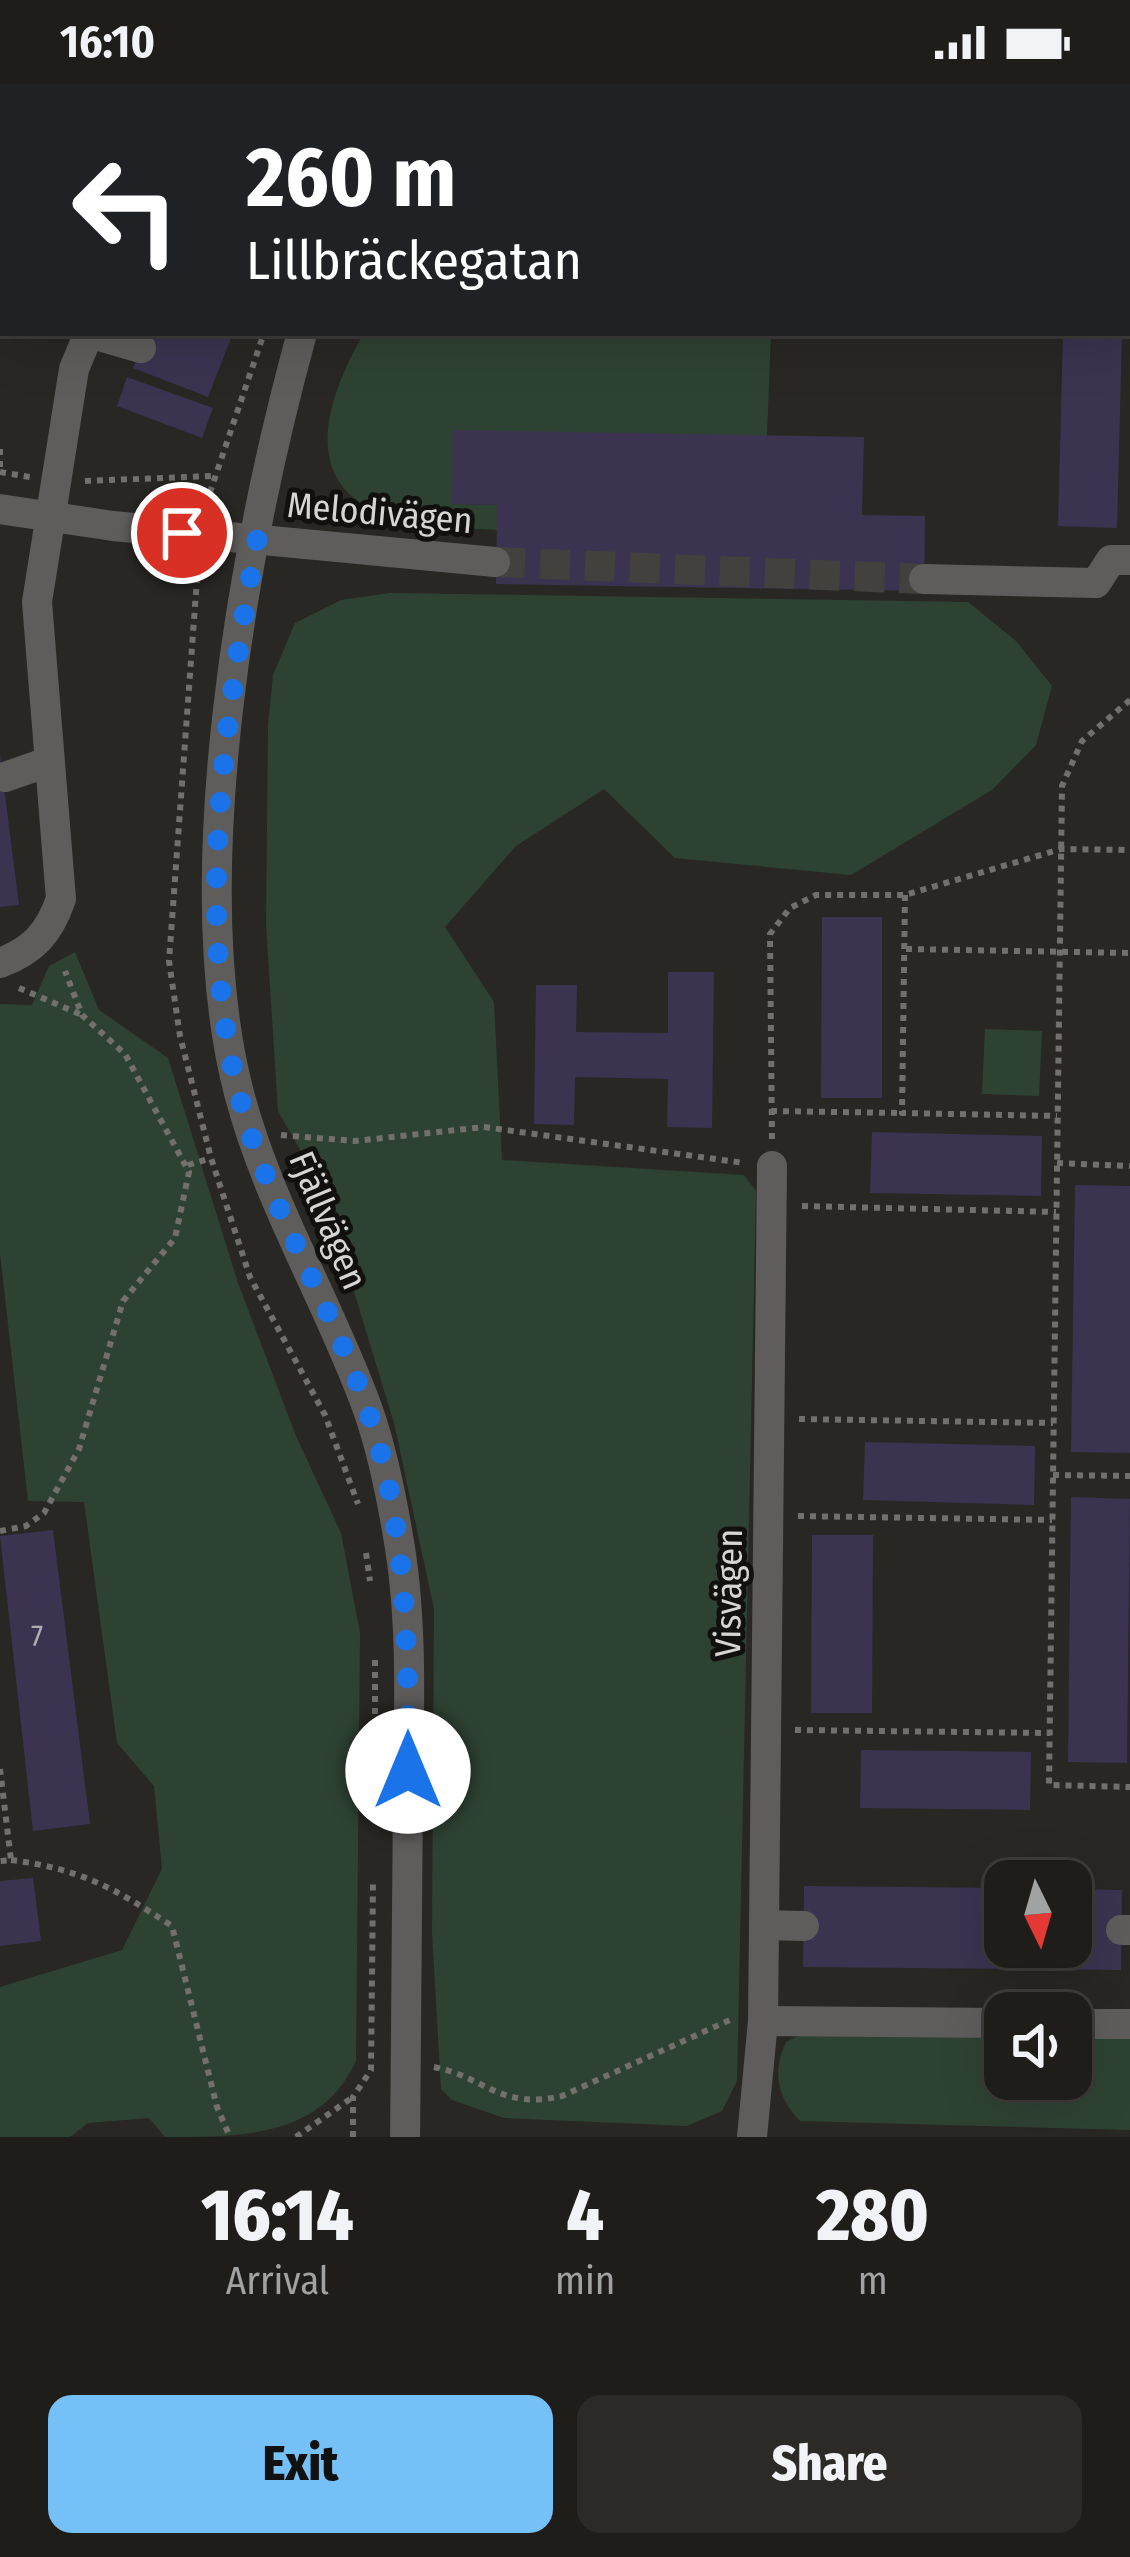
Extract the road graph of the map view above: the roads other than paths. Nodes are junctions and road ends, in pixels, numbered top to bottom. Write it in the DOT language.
graph roads {
  1 [pos="88,336"];
  2 [pos="99,336"];
  3 [pos="301,336"];
  4 [pos="141,348"];
  5 [pos="0,508"];
  6 [pos="50,518"];
  7 [pos="257,540"];
  8 [pos="1130,560"];
  9 [pos="495,562"];
  10 [pos="924,579"];
  11 [pos="48,762"];
  12 [pos="5,777"];
  13 [pos="6,974"];
  14 [pos="772,1166"];
  15 [pos="764,1925"];
  16 [pos="803,1926"];
  17 [pos="763,2021"];
  18 [pos="984,2023"];
  19 [pos="1092,2024"];
  20 [pos="1130,2024"];
  21 [pos="404,2137"];
  22 [pos="752,2137"];
  1 -- 6 [label="street"];
  2 -- 4 [label="street"];
  3 -- 7 [label="street, Fjällvägen"];
  5 -- 6 [label="street, Melodivägen"];
  6 -- 7 [label="street, Melodivägen"];
  6 -- 11 [label="street"];
  7 -- 9 [label="street, Melodivägen"];
  7 -- 21 [label="street, Fjällvägen"];
  8 -- 10 [label="street"];
  11 -- 12 [label="street"];
  11 -- 13 [label="street"];
  14 -- 15 [label="street, Visvägen"];
  15 -- 16 [label="street"];
  15 -- 17 [label="street, Visvägen"];
  17 -- 18 [label="street"];
  17 -- 22 [label="street, Visvägen"];
  19 -- 20 [label="street"];
}
